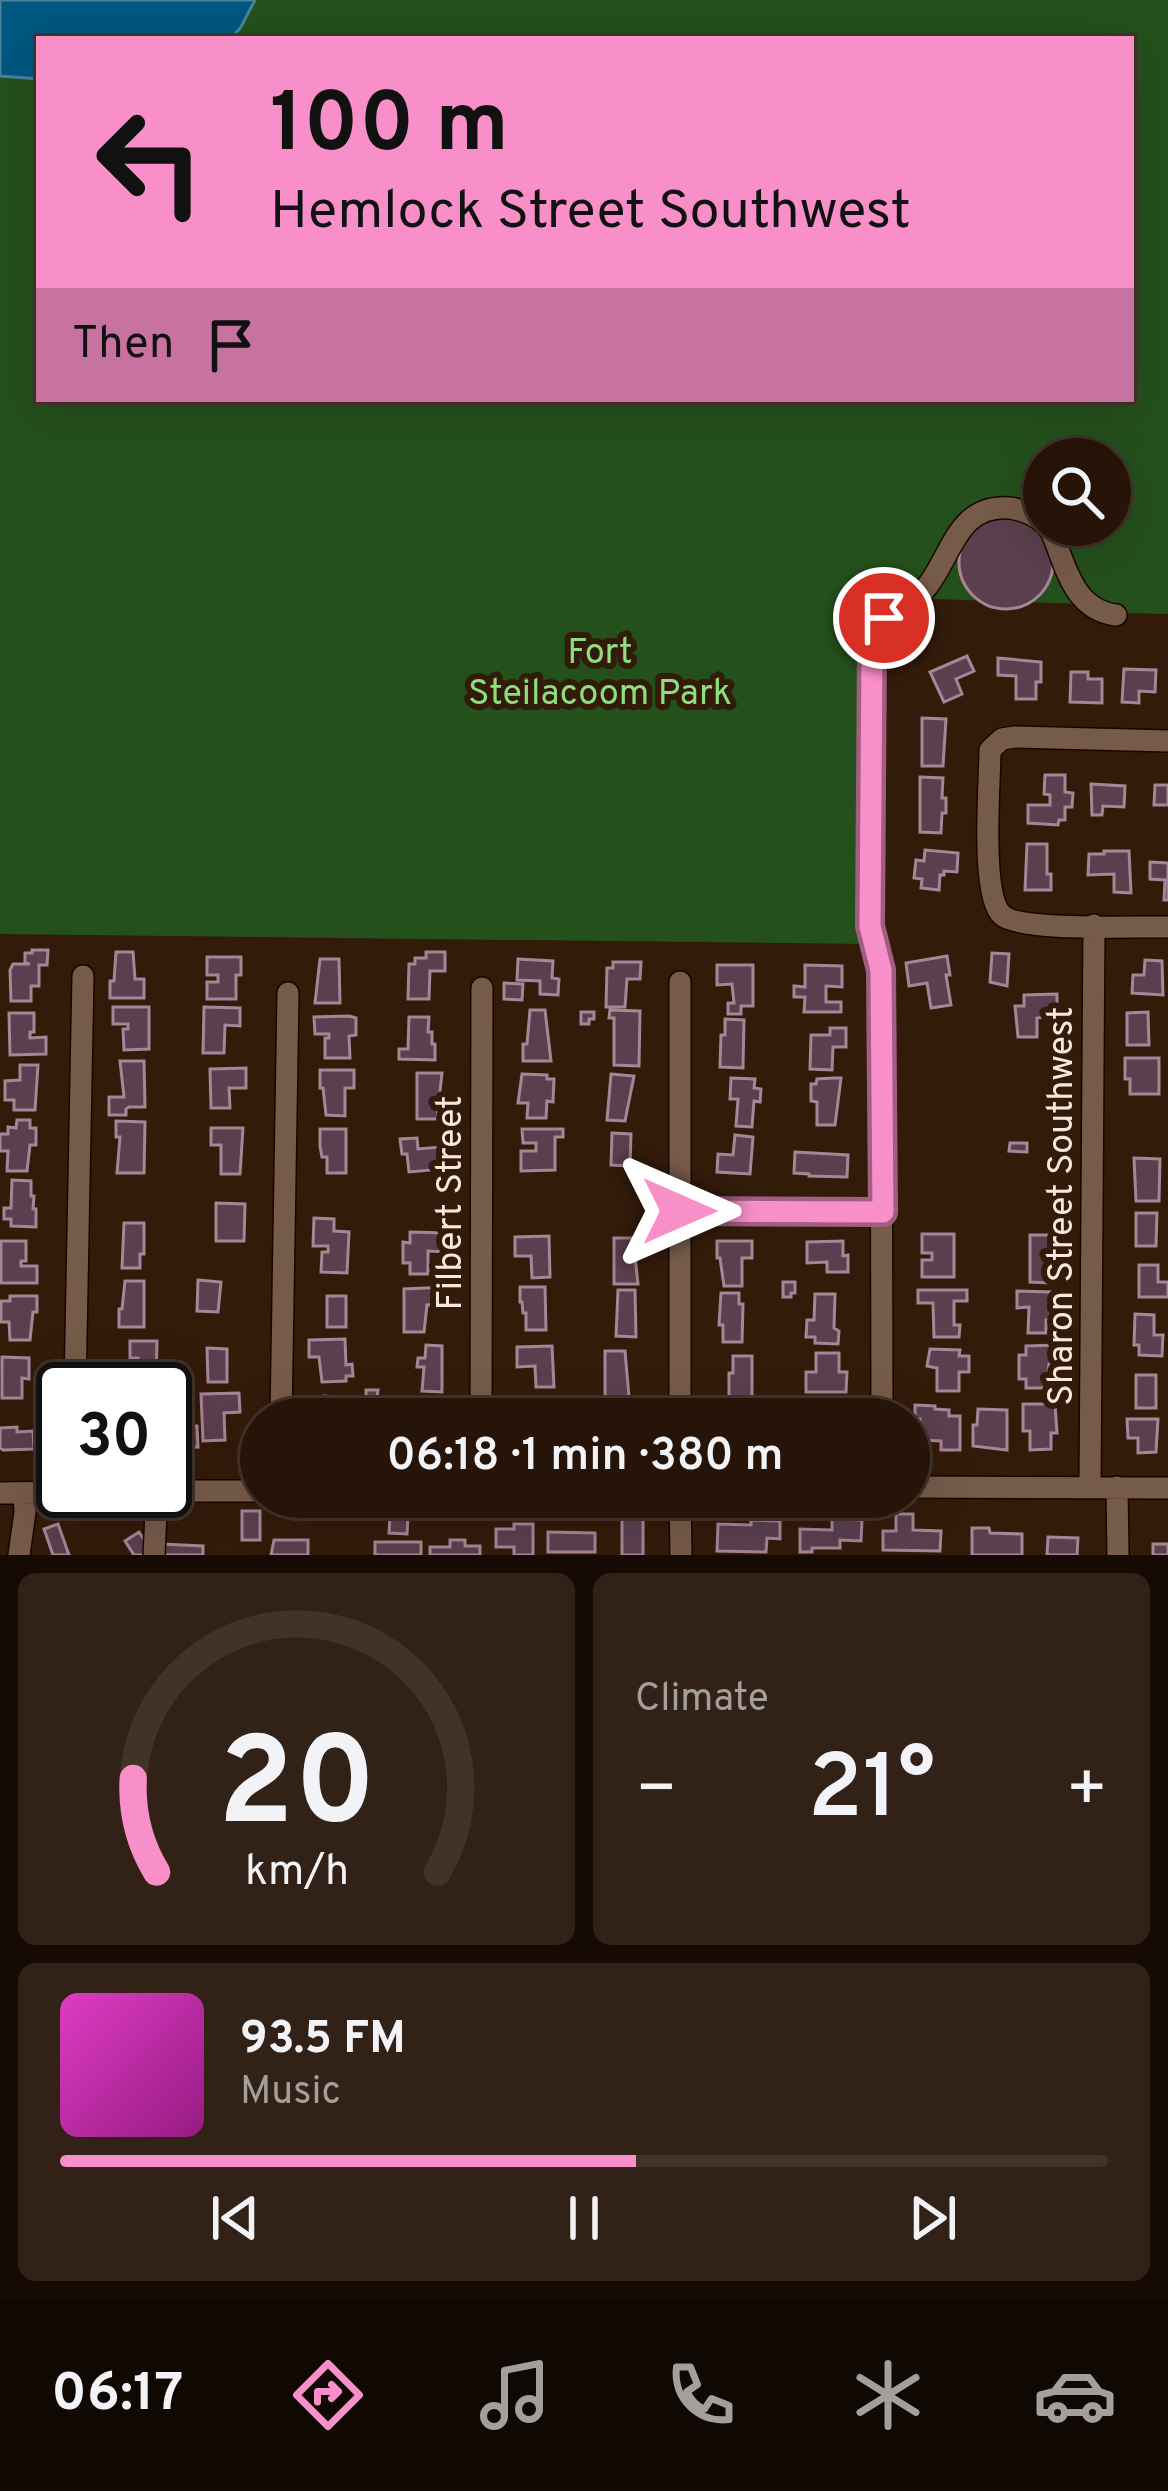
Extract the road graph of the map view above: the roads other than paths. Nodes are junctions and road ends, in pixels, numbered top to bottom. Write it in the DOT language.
graph roads {
  1 [pos="1023,510"];
  2 [pos="1056,546"];
  3 [pos="1116,615"];
  4 [pos="1168,741"];
  5 [pos="1094,926"];
  6 [pos="1168,927"];
  7 [pos="83,976"];
  8 [pos="680,982"];
  9 [pos="482,988"];
  10 [pos="289,993"];
  11 [pos="679,1211"];
  12 [pos="883,1212"];
  13 [pos="76,1362"];
  14 [pos="281,1398"];
  15 [pos="481,1398"];
  16 [pos="680,1398"];
  17 [pos="882,1398"];
  18 [pos="930,1487"];
  19 [pos="1090,1487"];
  20 [pos="1117,1487"];
  21 [pos="1168,1488"];
  22 [pos="192,1491"];
  23 [pos="240,1491"];
  24 [pos="0,1493"];
  25 [pos="36,1493"];
  26 [pos="24,1494"];
  27 [pos="156,1518"];
  28 [pos="681,1518"];
  29 [pos="19,1555"];
  30 [pos="154,1555"];
  31 [pos="682,1555"];
  32 [pos="1118,1555"];
  1 -- 12 [label="street"];
  2 -- 3 [label="street"];
  4 -- 5 [label="street"];
  5 -- 6 [label="street"];
  5 -- 19 [label="street, Sharon Street Southwest"];
  7 -- 13 [label="street"];
  8 -- 11 [label="street"];
  9 -- 15 [label="street, Filbert Street"];
  10 -- 14 [label="street"];
  11 -- 12 [label="street"];
  11 -- 16 [label="street"];
  12 -- 17 [label="street"];
  18 -- 19 [label="street"];
  19 -- 20 [label="street"];
  20 -- 21 [label="street"];
  20 -- 32 [label="street"];
  22 -- 23 [label="street"];
  24 -- 26 [label="street"];
  25 -- 26 [label="street"];
  26 -- 29 [label="street"];
  27 -- 30 [label="street"];
  28 -- 31 [label="street"];
}
